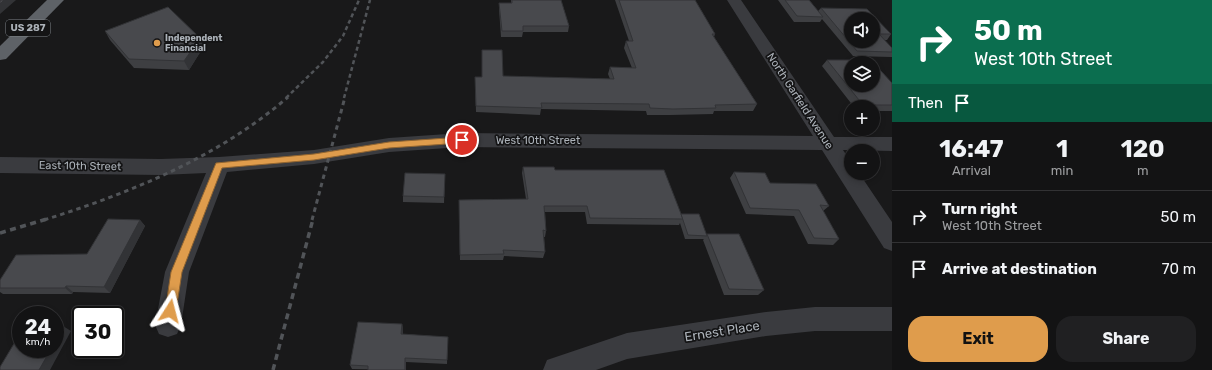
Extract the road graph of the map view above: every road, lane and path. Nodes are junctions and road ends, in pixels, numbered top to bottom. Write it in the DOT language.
graph roads {
  1 [pos="56,0"];
  2 [pos="734,0"];
  3 [pos="0,55"];
  4 [pos="828,144"];
  5 [pos="892,144"];
  6 [pos="0,165"];
  7 [pos="219,165"];
  8 [pos="160,167"];
  9 [pos="892,241"];
  10 [pos="892,319"];
  11 [pos="168,324"];
  12 [pos="557,370"];
  1 -- 3 [label="highway, US 287"];
  2 -- 4 [label="street, North Garfield Avenue"];
  4 -- 5 [label="street, West 10th Street"];
  4 -- 7 [label="street, West 10th Street"];
  4 -- 9 [label="street, North Garfield Avenue"];
  6 -- 8 [label="street, East 10th Street"];
  7 -- 8 [label="street, West 10th Street"];
  7 -- 11 [label="street"];
  10 -- 12 [label="street, Ernest Place"];
}
